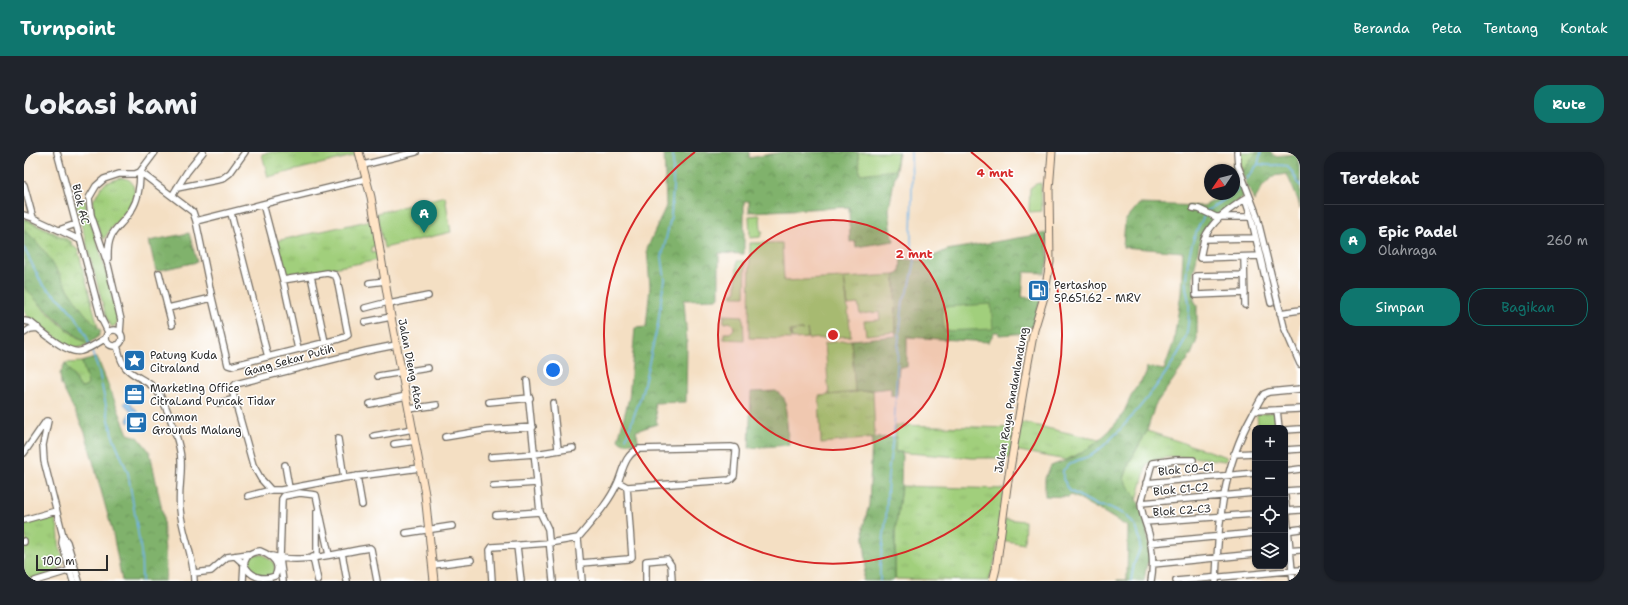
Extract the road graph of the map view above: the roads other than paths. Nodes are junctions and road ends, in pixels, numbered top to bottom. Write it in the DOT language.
graph roads {
  1 [pos="57,152"];
  2 [pos="155,152"];
  3 [pos="204,152"];
  4 [pos="245,152"];
  5 [pos="359,152"];
  6 [pos="416,152"];
  7 [pos="1052,152"];
  8 [pos="1237,152"];
  9 [pos="363,165"];
  10 [pos="140,172"];
  11 [pos="366,179"];
  12 [pos="24,185"];
  13 [pos="177,188"];
  14 [pos="172,196"];
  15 [pos="1247,198"];
  16 [pos="263,204"];
  17 [pos="1193,208"];
  18 [pos="231,213"];
  19 [pos="24,214"];
  20 [pos="1216,217"];
  21 [pos="1251,217"];
  22 [pos="33,218"];
  23 [pos="196,221"];
  24 [pos="76,224"];
  25 [pos="59,230"];
  26 [pos="1204,238"];
  27 [pos="1256,238"];
  28 [pos="80,240"];
  29 [pos="108,240"];
  30 [pos="100,242"];
  31 [pos="1260,256"];
  32 [pos="1244,257"];
  33 [pos="108,264"];
  34 [pos="159,273"];
  35 [pos="1244,275"];
  36 [pos="311,276"];
  37 [pos="283,280"];
  38 [pos="385,281"];
  39 [pos="369,284"];
  40 [pos="1244,293"];
  41 [pos="428,296"];
  42 [pos="212,298"];
  43 [pos="389,303"];
  44 [pos="1271,303"];
  45 [pos="1245,305"];
  46 [pos="168,308"];
  47 [pos="365,308"];
  48 [pos="1300,310"];
  49 [pos="1280,313"];
  50 [pos="391,317"];
  51 [pos="24,322"];
  52 [pos="365,322"];
  53 [pos="172,326"];
  54 [pos="39,328"];
  55 [pos="108,332"];
  56 [pos="24,333"];
  57 [pos="120,333"];
  58 [pos="106,338"];
  59 [pos="325,342"];
  60 [pos="117,345"];
  61 [pos="396,345"];
  62 [pos="298,349"];
  63 [pos="268,357"];
  64 [pos="1300,364"];
  65 [pos="428,368"];
  66 [pos="402,373"];
  67 [pos="378,376"];
  68 [pos="527,380"];
  69 [pos="1300,389"];
  70 [pos="406,396"];
  71 [pos="530,398"];
  72 [pos="235,399"];
  73 [pos="489,402"];
  74 [pos="219,403"];
  75 [pos="370,404"];
  76 [pos="553,404"];
  77 [pos="437,405"];
  78 [pos="409,409"];
  79 [pos="1300,409"];
  80 [pos="1277,410"];
  81 [pos="1254,411"];
  82 [pos="1279,425"];
  83 [pos="413,428"];
  84 [pos="533,428"];
  85 [pos="1300,429"];
  86 [pos="1288,430"];
  87 [pos="374,436"];
  88 [pos="445,436"];
  89 [pos="338,439"];
  90 [pos="415,441"];
  91 [pos="394,444"];
  92 [pos="573,448"];
  93 [pos="558,449"];
  94 [pos="1300,449"];
  95 [pos="1288,450"];
  96 [pos="24,453"];
  97 [pos="1252,453"];
  98 [pos="535,454"];
  99 [pos="1234,454"];
  100 [pos="491,457"];
  101 [pos="1193,460"];
  102 [pos="285,465"];
  103 [pos="420,468"];
  104 [pos="1300,469"];
  105 [pos="1288,471"];
  106 [pos="1252,473"];
  107 [pos="357,476"];
  108 [pos="1227,476"];
  109 [pos="344,478"];
  110 [pos="618,482"];
  111 [pos="537,483"];
  112 [pos="1146,483"];
  113 [pos="493,486"];
  114 [pos="626,487"];
  115 [pos="290,488"];
  116 [pos="271,490"];
  117 [pos="1300,490"];
  118 [pos="1288,491"];
  119 [pos="1252,493"];
  120 [pos="248,496"];
  121 [pos="1222,496"];
  122 [pos="317,499"];
  123 [pos="1141,503"];
  124 [pos="362,505"];
  125 [pos="1300,510"];
  126 [pos="56,511"];
  127 [pos="1288,511"];
  128 [pos="540,512"];
  129 [pos="1252,514"];
  130 [pos="496,515"];
  131 [pos="1220,517"];
  132 [pos="24,520"];
  133 [pos="1145,522"];
  134 [pos="452,526"];
  135 [pos="1300,529"];
  136 [pos="430,530"];
  137 [pos="1288,531"];
  138 [pos="406,533"];
  139 [pos="1252,533"];
  140 [pos="1218,537"];
  141 [pos="578,538"];
  142 [pos="549,543"];
  143 [pos="1150,543"];
  144 [pos="517,546"];
  145 [pos="1300,550"];
  146 [pos="1288,551"];
  147 [pos="342,553"];
  148 [pos="248,554"];
  149 [pos="1252,554"];
  150 [pos="329,555"];
  151 [pos="1288,555"];
  152 [pos="235,556"];
  153 [pos="272,556"];
  154 [pos="315,557"];
  155 [pos="1217,557"];
  156 [pos="471,560"];
  157 [pos="281,563"];
  158 [pos="581,563"];
  159 [pos="244,564"];
  160 [pos="1153,564"];
  161 [pos="433,565"];
  162 [pos="73,570"];
  163 [pos="1292,570"];
  164 [pos="1300,570"];
  165 [pos="194,572"];
  166 [pos="252,575"];
  167 [pos="275,576"];
  168 [pos="1216,579"];
  169 [pos="74,580"];
  170 [pos="243,580"];
  171 [pos="283,580"];
  172 [pos="35,581"];
  173 [pos="194,581"];
  174 [pos="318,581"];
  175 [pos="348,581"];
  176 [pos="377,581"];
  177 [pos="434,581"];
  178 [pos="492,581"];
  179 [pos="521,581"];
  180 [pos="552,581"];
  181 [pos="582,581"];
  182 [pos="646,581"];
  183 [pos="672,581"];
  184 [pos="993,581"];
  185 [pos="1151,581"];
  186 [pos="1176,581"];
  187 [pos="1293,581"];
  1 -- 24 [label="street, Blok AC"];
  2 -- 10 [label="street"];
  3 -- 13 [label="street"];
  4 -- 13 [label="street"];
  5 -- 9 [label="street, Jalan Dieng Atas"];
  6 -- 9 [label="street"];
  7 -- 184 [label="street, Jalan Raya Pandanlandung"];
  8 -- 15 [label="street"];
  9 -- 11 [label="street, Jalan Dieng Atas"];
  10 -- 14 [label="street"];
  10 -- 29 [label="street"];
  10 -- 30 [label="street"];
  11 -- 16 [label="street"];
  11 -- 38 [label="street, Jalan Dieng Atas"];
  12 -- 22 [label="street"];
  13 -- 14 [label="street"];
  14 -- 23 [label="street"];
  15 -- 20 [label="street"];
  15 -- 21 [label="street"];
  15 -- 49 [label="street"];
  16 -- 18 [label="street"];
  16 -- 37 [label="street"];
  17 -- 20 [label="street"];
  18 -- 23 [label="street"];
  18 -- 63 [label="street"];
  19 -- 22 [label="street"];
  20 -- 21 [label="street"];
  20 -- 26 [label="street"];
  21 -- 27 [label="street"];
  22 -- 25 [label="street"];
  23 -- 42 [label="street"];
  24 -- 25 [label="street"];
  24 -- 28 [label="street, Blok AC"];
  25 -- 28 [label="street"];
  26 -- 27 [label="street"];
  26 -- 32 [label="street"];
  27 -- 31 [label="street"];
  28 -- 55 [label="street, Blok AC"];
  29 -- 30 [label="street"];
  29 -- 33 [label="street"];
  30 -- 33 [label="street"];
  31 -- 32 [label="street"];
  31 -- 44 [label="street"];
  32 -- 35 [label="street"];
  33 -- 57 [label="street"];
  34 -- 46 [label="street"];
  35 -- 40 [label="street"];
  35 -- 40 [label="street"];
  36 -- 37 [label="street"];
  36 -- 59 [label="street"];
  36 -- 59 [label="street"];
  37 -- 62 [label="street"];
  38 -- 39 [label="street"];
  38 -- 43 [label="street, Jalan Dieng Atas"];
  40 -- 45 [label="street"];
  41 -- 43 [label="street"];
  42 -- 46 [label="street"];
  42 -- 63 [label="street"];
  43 -- 47 [label="street"];
  43 -- 50 [label="street, Jalan Dieng Atas"];
  46 -- 53 [label="street"];
  48 -- 49 [label="street"];
  49 -- 64 [label="street"];
  50 -- 52 [label="street"];
  50 -- 61 [label="street, Jalan Dieng Atas"];
  51 -- 54 [label="street"];
  54 -- 56 [label="street"];
  54 -- 58 [label="street"];
  55 -- 57 [label="street"];
  55 -- 58 [label="street"];
  57 -- 60 [label="street"];
  58 -- 60 [label="street"];
  59 -- 62 [label="street"];
  60 -- 165 [label="street"];
  61 -- 66 [label="street, Jalan Dieng Atas"];
  61 -- 72 [label="street, Gang Sekar Putih"];
  62 -- 63 [label="street"];
  65 -- 66 [label="street"];
  66 -- 67 [label="street"];
  66 -- 70 [label="street, Jalan Dieng Atas"];
  68 -- 71 [label="street"];
  69 -- 81 [label="street"];
  70 -- 75 [label="street"];
  70 -- 78 [label="street, Jalan Dieng Atas"];
  71 -- 73 [label="street"];
  71 -- 84 [label="street"];
  72 -- 74 [label="street"];
  72 -- 116 [label="street, Gang Sekar Putih"];
  76 -- 93 [label="street"];
  77 -- 78 [label="street"];
  78 -- 83 [label="street, Jalan Dieng Atas"];
  79 -- 80 [label="street"];
  80 -- 81 [label="street"];
  80 -- 82 [label="street"];
  81 -- 99 [label="street"];
  83 -- 87 [label="street"];
  83 -- 90 [label="street, Jalan Dieng Atas"];
  84 -- 88 [label="street"];
  84 -- 98 [label="street"];
  85 -- 86 [label="street"];
  89 -- 109 [label="street"];
  90 -- 91 [label="street"];
  90 -- 103 [label="street, Jalan Dieng Atas"];
  92 -- 93 [label="street"];
  93 -- 98 [label="street"];
  94 -- 95 [label="street"];
  96 -- 126 [label="street"];
  97 -- 99 [label="street"];
  98 -- 100 [label="street"];
  98 -- 111 [label="street"];
  99 -- 108 [label="street"];
  101 -- 112 [label="street"];
  102 -- 115 [label="street"];
  103 -- 107 [label="street"];
  103 -- 136 [label="street, Jalan Dieng Atas"];
  104 -- 105 [label="street"];
  106 -- 108 [label="street, Blok C0-C1"];
  107 -- 109 [label="street"];
  107 -- 124 [label="street"];
  108 -- 112 [label="street, Blok C0-C1"];
  108 -- 121 [label="street"];
  109 -- 115 [label="street"];
  110 -- 114 [label="street"];
  110 -- 114 [label="street"];
  110 -- 141 [label="street"];
  111 -- 113 [label="street"];
  111 -- 128 [label="street"];
  112 -- 123 [label="street"];
  114 -- 158 [label="street"];
  115 -- 116 [label="street"];
  116 -- 120 [label="street"];
  117 -- 118 [label="street"];
  119 -- 121 [label="street, Blok C1-C2"];
  121 -- 123 [label="street, Blok C1-C2"];
  121 -- 131 [label="street"];
  122 -- 150 [label="street"];
  122 -- 154 [label="street"];
  122 -- 157 [label="street"];
  123 -- 133 [label="street"];
  125 -- 127 [label="street"];
  126 -- 132 [label="street"];
  126 -- 162 [label="street"];
  128 -- 130 [label="street"];
  128 -- 142 [label="street"];
  129 -- 131 [label="street, Blok C2-C3"];
  131 -- 133 [label="street, Blok C2-C3"];
  131 -- 140 [label="street"];
  133 -- 143 [label="street"];
  134 -- 136 [label="street"];
  135 -- 137 [label="street"];
  136 -- 138 [label="street"];
  136 -- 161 [label="street, Jalan Dieng Atas"];
  139 -- 140 [label="street"];
  140 -- 143 [label="street"];
  140 -- 155 [label="street"];
  141 -- 142 [label="street"];
  141 -- 158 [label="street"];
  142 -- 144 [label="street"];
  142 -- 180 [label="street"];
  143 -- 160 [label="street"];
  144 -- 178 [label="street"];
  144 -- 179 [label="street"];
  145 -- 146 [label="street"];
  147 -- 150 [label="street"];
  147 -- 175 [label="street"];
  147 -- 176 [label="street"];
  148 -- 152 [label="street"];
  148 -- 153 [label="street"];
  148 -- 159 [label="street"];
  149 -- 155 [label="street"];
  150 -- 154 [label="street"];
  151 -- 163 [label="street"];
  152 -- 159 [label="street"];
  152 -- 165 [label="street"];
  153 -- 157 [label="street"];
  153 -- 157 [label="street"];
  154 -- 157 [label="street"];
  154 -- 174 [label="street"];
  155 -- 160 [label="street"];
  155 -- 168 [label="street"];
  156 -- 161 [label="street"];
  157 -- 167 [label="street"];
  157 -- 171 [label="street"];
  158 -- 181 [label="street"];
  159 -- 166 [label="street"];
  159 -- 170 [label="street"];
  160 -- 185 [label="street"];
  161 -- 177 [label="street, Jalan Dieng Atas"];
  162 -- 169 [label="street"];
  162 -- 172 [label="street"];
  163 -- 164 [label="street"];
  163 -- 168 [label="street"];
  163 -- 187 [label="street"];
  165 -- 173 [label="street"];
  166 -- 167 [label="street"];
  166 -- 170 [label="street"];
  167 -- 171 [label="street"];
  168 -- 186 [label="street"];
  182 -- 183 [label="street"];
}
